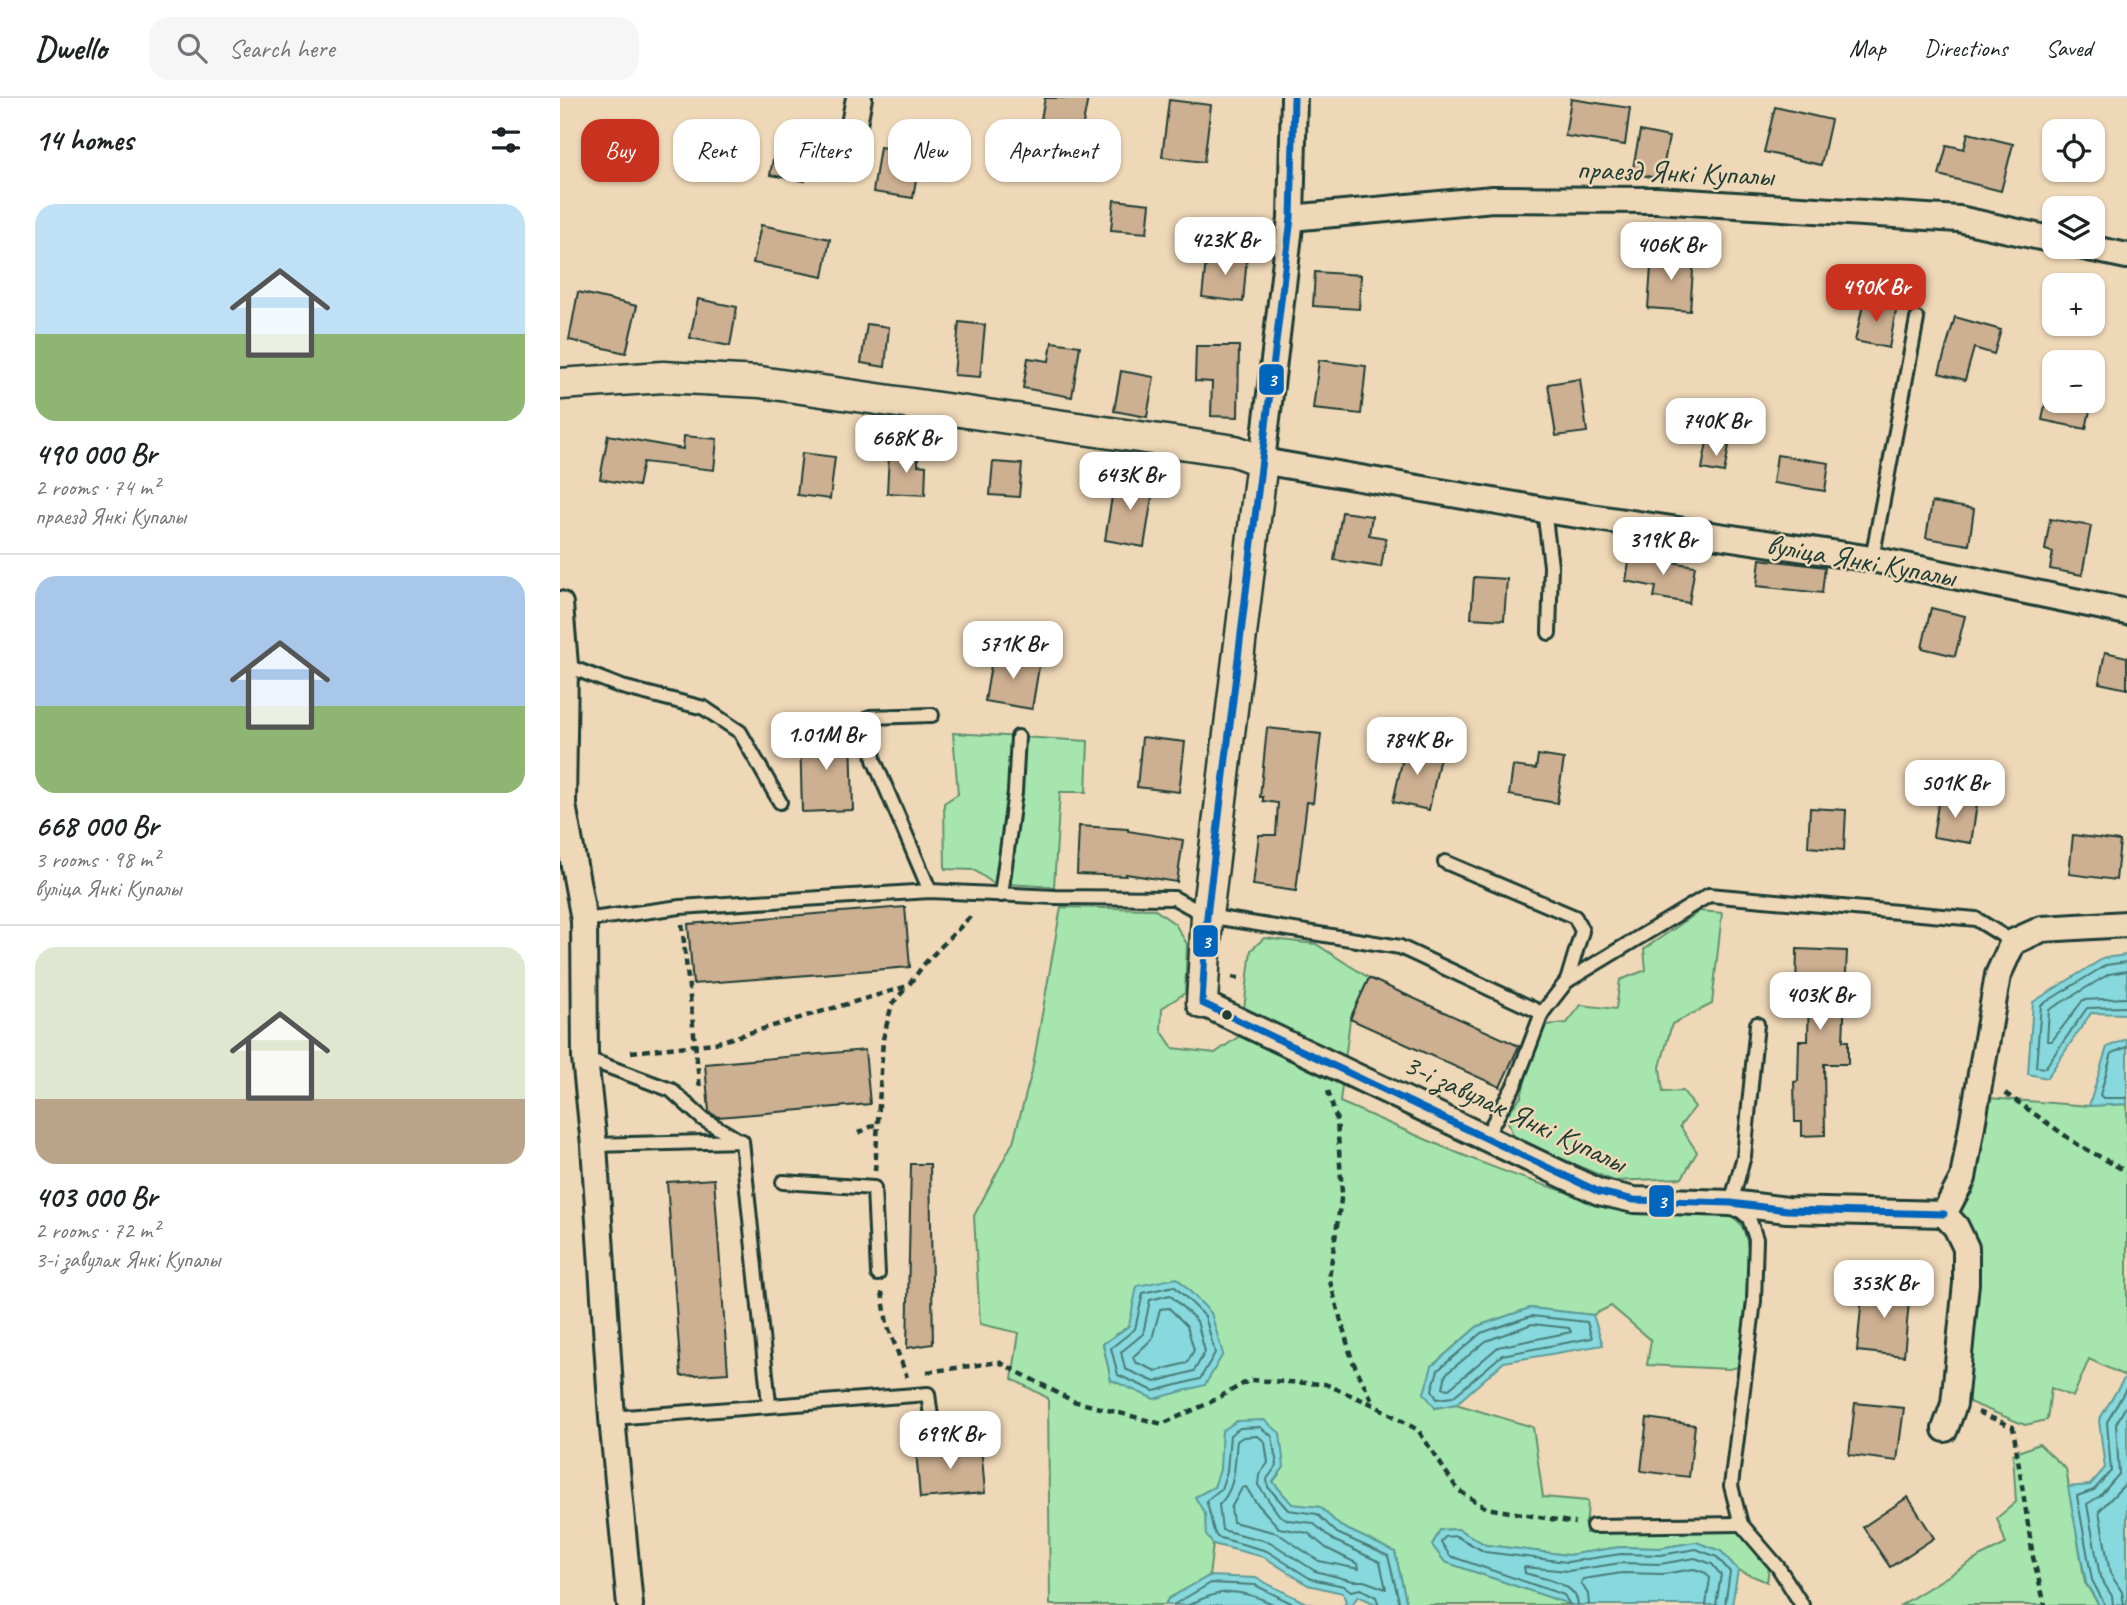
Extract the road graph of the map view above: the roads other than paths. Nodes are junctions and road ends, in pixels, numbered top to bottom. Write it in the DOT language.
graph roads {
  1 [pos="859,98"];
  2 [pos="1294,98"];
  3 [pos="855,119"];
  4 [pos="1291,218"];
  5 [pos="2042,237"];
  6 [pos="2105,251"];
  7 [pos="2127,256"];
  8 [pos="1917,319"];
  9 [pos="560,384"];
  10 [pos="1262,461"];
  11 [pos="1544,510"];
  12 [pos="1872,559"];
  13 [pos="560,604"];
  14 [pos="2127,612"];
  15 [pos="1549,634"];
  16 [pos="565,665"];
  17 [pos="932,715"];
  18 [pos="1018,737"];
  19 [pos="780,802"];
  20 [pos="561,805"];
  21 [pos="1445,862"];
  22 [pos="930,891"];
  23 [pos="997,894"];
  24 [pos="1207,916"];
  25 [pos="584,920"];
  26 [pos="2127,924"];
  27 [pos="2013,942"];
  28 [pos="1567,981"];
  29 [pos="1202,1003"];
  30 [pos="1542,1013"];
  31 [pos="1757,1024"];
  32 [pos="572,1032"];
  33 [pos="585,1058"];
  34 [pos="1486,1136"];
  35 [pos="742,1142"];
  36 [pos="594,1145"];
  37 [pos="783,1182"];
  38 [pos="1731,1203"];
  39 [pos="1944,1214"];
  40 [pos="878,1273"];
  41 [pos="769,1405"];
  42 [pos="612,1418"];
  43 [pos="1944,1429"];
  44 [pos="934,1439"];
  45 [pos="1741,1524"];
  46 [pos="1594,1526"];
  47 [pos="631,1605"];
  48 [pos="1802,1605"];
  1 -- 3 [label="street"];
  2 -- 4 [label="street"];
  4 -- 5 [label="street, праезд Янкі Купалы"];
  4 -- 10 [label="street"];
  6 -- 7 [label="street"];
  8 -- 12 [label="lane"];
  9 -- 10 [label="street, вуліца Янкі Купалы"];
  10 -- 11 [label="street, вуліца Янкі Купалы"];
  10 -- 24 [label="street"];
  11 -- 12 [label="street, вуліца Янкі Купалы"];
  11 -- 15 [label="lane"];
  12 -- 14 [label="street, вуліца Янкі Купалы"];
  13 -- 16 [label="street"];
  16 -- 19 [label="lane"];
  16 -- 20 [label="street"];
  17 -- 22 [label="lane"];
  18 -- 23 [label="lane"];
  20 -- 25 [label="street"];
  21 -- 28 [label="lane"];
  22 -- 23 [label="lane"];
  22 -- 25 [label="lane"];
  23 -- 24 [label="lane"];
  24 -- 29 [label="street"];
  24 -- 30 [label="lane"];
  25 -- 32 [label="street"];
  26 -- 27 [label="street"];
  27 -- 28 [label="lane"];
  27 -- 39 [label="street"];
  28 -- 30 [label="lane"];
  29 -- 34 [label="street, 3-і завулак Янкі Купалы"];
  30 -- 34 [label="lane"];
  31 -- 38 [label="lane"];
  32 -- 33 [label="street"];
  33 -- 35 [label="lane"];
  33 -- 36 [label="street"];
  34 -- 38 [label="street, 3-і завулак Янкі Купалы"];
  35 -- 36 [label="lane"];
  35 -- 41 [label="lane"];
  36 -- 42 [label="street"];
  37 -- 40 [label="lane"];
  38 -- 39 [label="street, 3-і завулак Янкі Купалы"];
  38 -- 45 [label="lane"];
  39 -- 43 [label="street"];
  41 -- 42 [label="lane"];
  41 -- 44 [label="lane"];
  42 -- 47 [label="street"];
  45 -- 46 [label="lane"];
  45 -- 48 [label="lane"];
}
